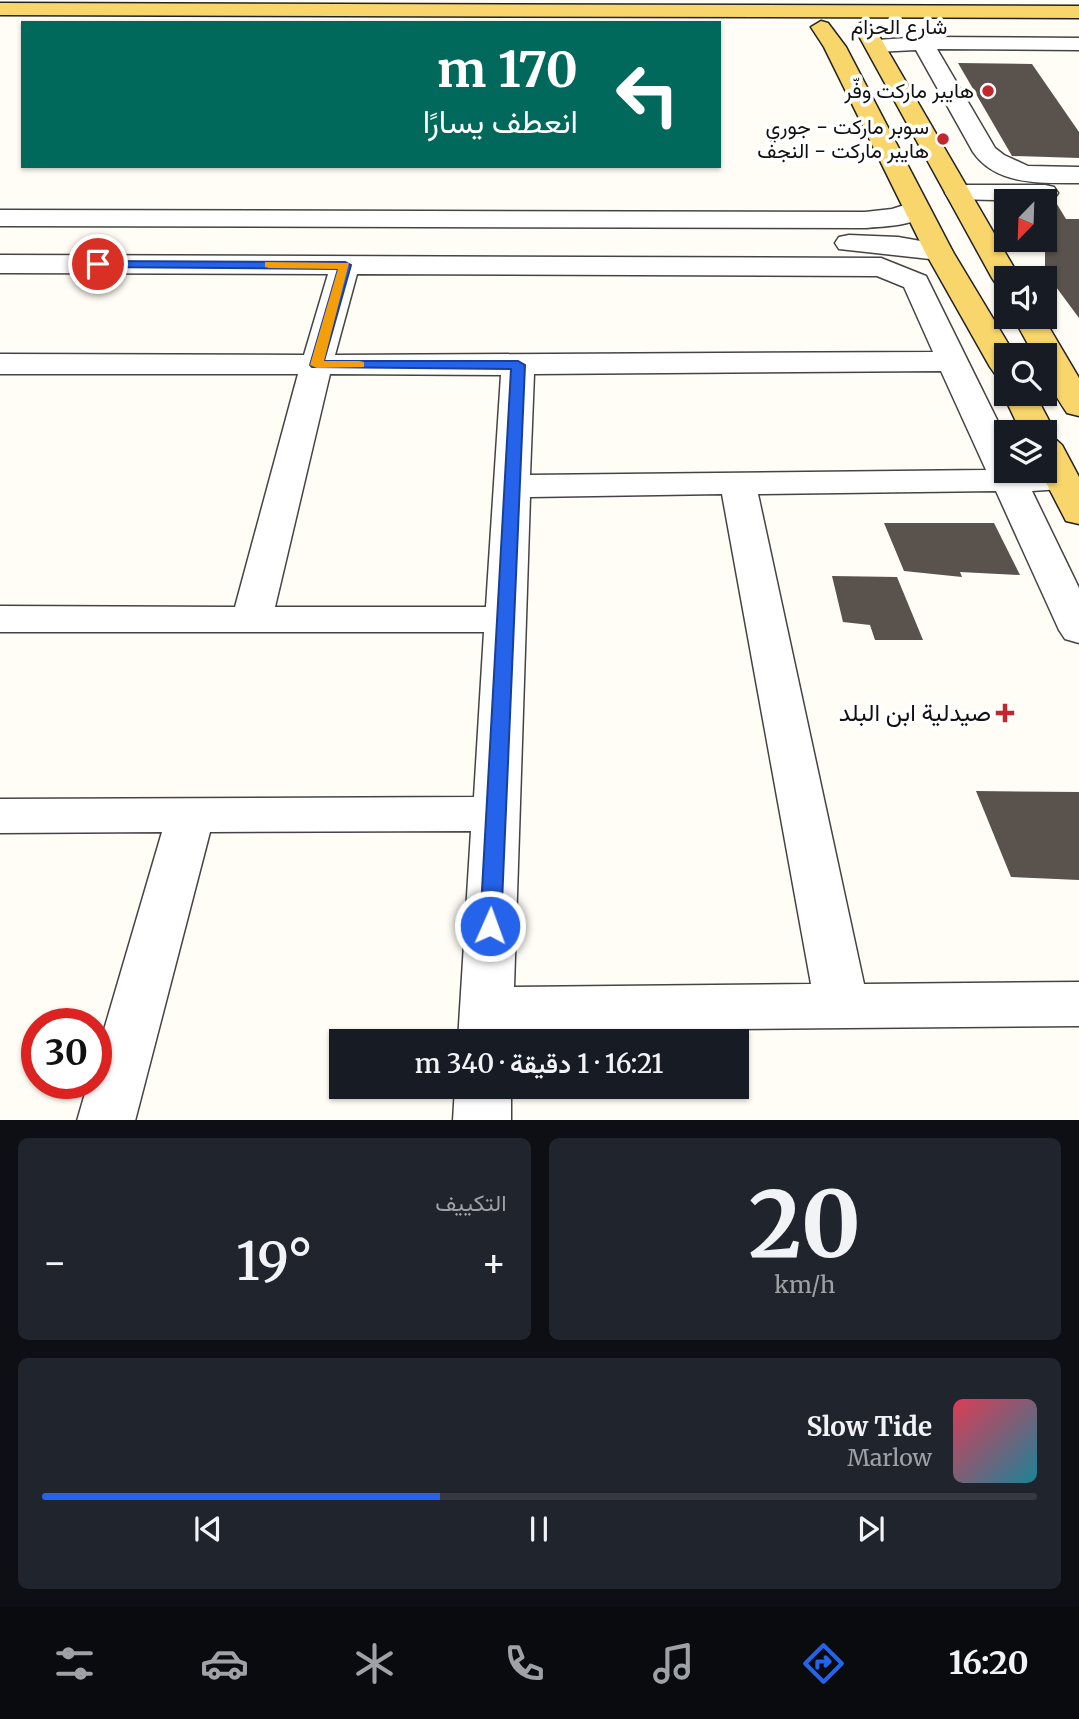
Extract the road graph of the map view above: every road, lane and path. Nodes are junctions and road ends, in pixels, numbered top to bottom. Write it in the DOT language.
graph roads {
  1 [pos="201,5"];
  2 [pos="385,5"];
  3 [pos="515,5"];
  4 [pos="652,6"];
  5 [pos="0,9"];
  6 [pos="1079,12"];
  7 [pos="276,16"];
  8 [pos="344,16"];
  9 [pos="0,23"];
  10 [pos="21,23"];
  11 [pos="721,27"];
  12 [pos="1079,28"];
  13 [pos="870,36"];
  14 [pos="828,37"];
  15 [pos="1079,44"];
  16 [pos="928,49"];
  17 [pos="1023,54"];
  18 [pos="1013,172"];
  19 [pos="1079,175"];
  20 [pos="952,182"];
  21 [pos="1079,193"];
  22 [pos="0,202"];
  23 [pos="917,209"];
  24 [pos="53,210"];
  25 [pos="0,218"];
  26 [pos="837,222"];
  27 [pos="548,232"];
  28 [pos="0,242"];
  29 [pos="939,252"];
  30 [pos="105,253"];
  31 [pos="0,264"];
  32 [pos="345,265"];
  33 [pos="999,266"];
  34 [pos="1035,329"];
  35 [pos="994,346"];
  36 [pos="953,361"];
  37 [pos="0,364"];
  38 [pos="317,365"];
  39 [pos="518,365"];
  40 [pos="1079,406"];
  41 [pos="994,449"];
  42 [pos="1057,470"];
  43 [pos="1057,480"];
  44 [pos="1062,480"];
  45 [pos="994,481"];
  46 [pos="738,483"];
  47 [pos="1010,483"];
  48 [pos="512,486"];
  49 [pos="1079,513"];
  50 [pos="0,619"];
  51 [pos="252,619"];
  52 [pos="505,620"];
  53 [pos="1079,630"];
  54 [pos="495,814"];
  55 [pos="191,815"];
  56 [pos="0,816"];
  57 [pos="1079,1004"];
  58 [pos="842,1006"];
  59 [pos="486,1025"];
  60 [pos="483,1099"];
  61 [pos="106,1120"];
  62 [pos="482,1120"];
  1 -- 5 [label="main road, شارع الحزام"];
  1 -- 7 [label="main road, شارع الحزام"];
  2 -- 3 [label="main road, شارع الحزام"];
  2 -- 8 [label="main road, شارع الحزام"];
  3 -- 4 [label="main road, شارع الحزام"];
  4 -- 6 [label="main road, شارع الحزام"];
  7 -- 8 [label="main road, شارع الحزام"];
  9 -- 10 [label="main road"];
  11 -- 14 [label="main road, شارع الحزام"];
  12 -- 13 [label="main road, شارع الحزام"];
  13 -- 14 [label="main road, شارع الحزام"];
  13 -- 16 [label="street"];
  13 -- 20 [label="main road"];
  14 -- 23 [label="main road"];
  15 -- 16 [label="street"];
  16 -- 17 [label="street"];
  16 -- 18 [label="street"];
  18 -- 19 [label="street"];
  18 -- 20 [label="street"];
  20 -- 21 [label="street"];
  20 -- 33 [label="main road"];
  22 -- 24 [label="street"];
  23 -- 26 [label="street"];
  23 -- 29 [label="main road"];
  24 -- 25 [label="street"];
  24 -- 27 [label="street"];
  26 -- 27 [label="street"];
  26 -- 27 [label="street"];
  26 -- 29 [label="street"];
  27 -- 30 [label="street"];
  27 -- 32 [label="street"];
  27 -- 36 [label="street"];
  28 -- 30 [label="street"];
  29 -- 35 [label="main road"];
  30 -- 31 [label="street"];
  30 -- 32 [label="street"];
  32 -- 38 [label="street"];
  34 -- 40 [label="main road"];
  36 -- 39 [label="street"];
  36 -- 41 [label="street"];
  37 -- 38 [label="street"];
  38 -- 39 [label="street"];
  38 -- 51 [label="street"];
  39 -- 48 [label="street"];
  42 -- 44 [label="main road"];
  43 -- 44 [label="street"];
  44 -- 49 [label="main road"];
  45 -- 46 [label="street"];
  46 -- 48 [label="street"];
  46 -- 58 [label="street"];
  47 -- 53 [label="street"];
  48 -- 52 [label="street"];
  50 -- 51 [label="street"];
  51 -- 52 [label="street"];
  52 -- 54 [label="street"];
  54 -- 55 [label="street"];
  54 -- 59 [label="street"];
  55 -- 56 [label="street"];
  55 -- 61 [label="street"];
  57 -- 58 [label="street"];
  58 -- 59 [label="street"];
  60 -- 62 [label="street"];
}
